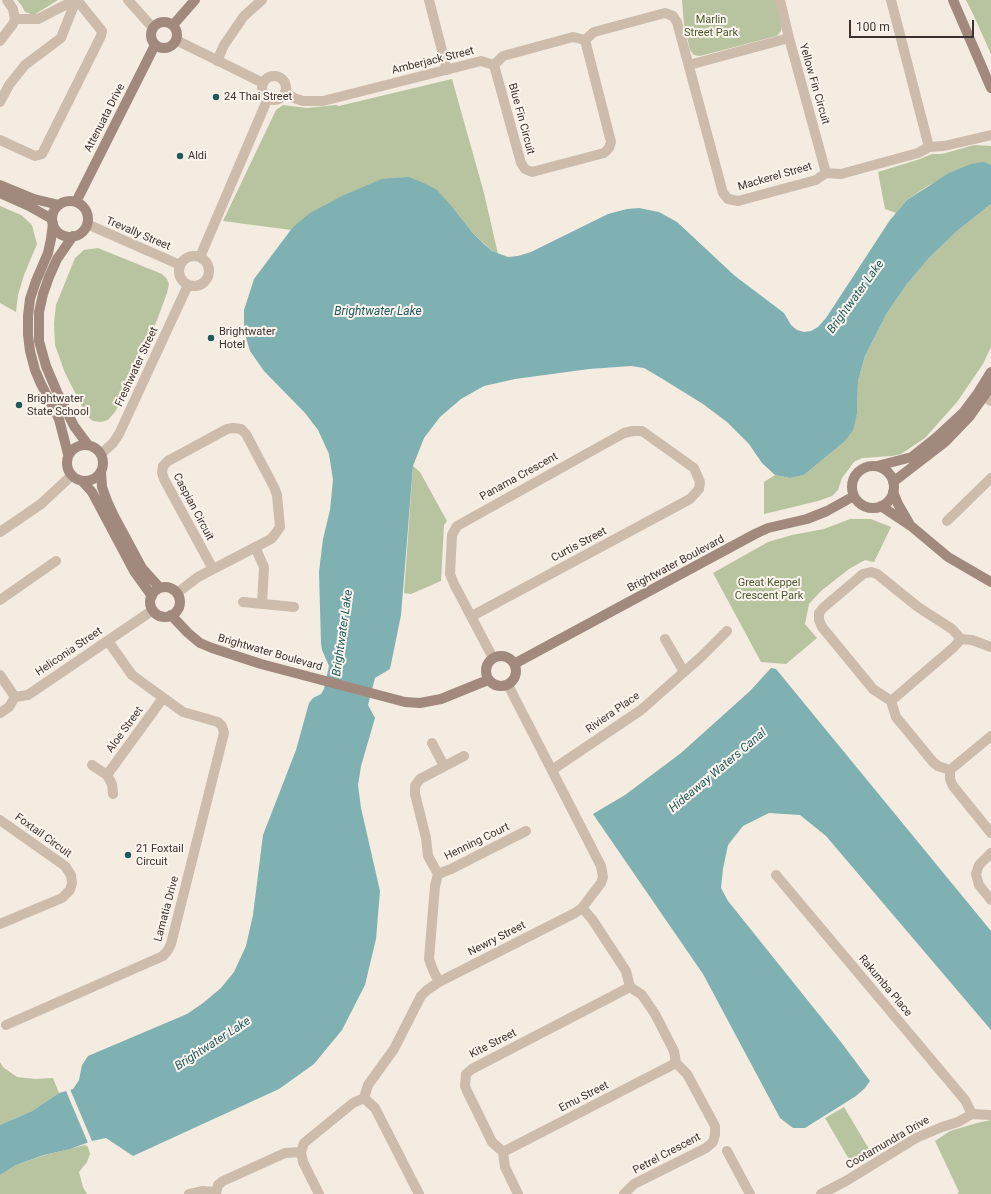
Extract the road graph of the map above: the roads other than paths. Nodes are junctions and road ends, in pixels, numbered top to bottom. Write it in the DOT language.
graph roads {
  1 [pos="6,0"];
  2 [pos="76,0"];
  3 [pos="128,0"];
  4 [pos="195,0"];
  5 [pos="262,0"];
  6 [pos="429,0"];
  7 [pos="780,0"];
  8 [pos="891,0"];
  9 [pos="953,0"];
  10 [pos="15,19"];
  11 [pos="172,26"];
  12 [pos="153,28"];
  13 [pos="789,38"];
  14 [pos="176,40"];
  15 [pos="585,40"];
  16 [pos="0,41"];
  17 [pos="155,45"];
  18 [pos="217,61"];
  19 [pos="494,65"];
  20 [pos="689,65"];
  21 [pos="447,70"];
  22 [pos="263,84"];
  23 [pos="991,88"];
  24 [pos="285,92"];
  25 [pos="268,98"];
  26 [pos="0,102"];
  27 [pos="991,135"];
  28 [pos="0,140"];
  29 [pos="929,147"];
  30 [pos="826,173"];
  31 [pos="0,184"];
  32 [pos="0,193"];
  33 [pos="76,202"];
  34 [pos="59,204"];
  35 [pos="52,221"];
  36 [pos="87,224"];
  37 [pos="73,236"];
  38 [pos="200,257"];
  39 [pos="180,266"];
  40 [pos="188,285"];
  41 [pos="991,372"];
  42 [pos="991,386"];
  43 [pos="984,397"];
  44 [pos="88,445"];
  45 [pos="68,454"];
  46 [pos="101,454"];
  47 [pos="877,466"];
  48 [pos="101,472"];
  49 [pos="71,476"];
  50 [pos="991,478"];
  51 [pos="83,482"];
  52 [pos="893,487"];
  53 [pos="697,493"];
  54 [pos="854,496"];
  55 [pos="881,506"];
  56 [pos="947,521"];
  57 [pos="911,526"];
  58 [pos="0,532"];
  59 [pos="255,547"];
  60 [pos="56,561"];
  61 [pos="212,569"];
  62 [pos="991,582"];
  63 [pos="160,588"];
  64 [pos="177,593"];
  65 [pos="152,596"];
  66 [pos="0,600"];
  67 [pos="243,602"];
  68 [pos="262,604"];
  69 [pos="294,607"];
  70 [pos="153,610"];
  71 [pos="171,615"];
  72 [pos="472,616"];
  73 [pos="727,631"];
  74 [pos="665,639"];
  75 [pos="961,639"];
  76 [pos="108,641"];
  77 [pos="991,647"];
  78 [pos="493,658"];
  79 [pos="514,664"];
  80 [pos="684,672"];
  81 [pos="0,675"];
  82 [pos="488,680"];
  83 [pos="508,685"];
  84 [pos="15,697"];
  85 [pos="163,698"];
  86 [pos="891,701"];
  87 [pos="0,713"];
  88 [pos="991,736"];
  89 [pos="432,743"];
  90 [pos="464,756"];
  91 [pos="92,765"];
  92 [pos="444,766"];
  93 [pos="552,770"];
  94 [pos="950,770"];
  95 [pos="107,775"];
  96 [pos="113,794"];
  97 [pos="0,820"];
  98 [pos="526,831"];
  99 [pos="991,833"];
  100 [pos="991,853"];
  101 [pos="438,874"];
  102 [pos="776,875"];
  103 [pos="991,900"];
  104 [pos="582,908"];
  105 [pos="0,924"];
  106 [pos="439,982"];
  107 [pos="630,987"];
  108 [pos="6,1025"];
  109 [pos="676,1063"];
  110 [pos="364,1098"];
  111 [pos="972,1114"];
  112 [pos="991,1115"];
  113 [pos="727,1151"];
  114 [pos="301,1152"];
  115 [pos="503,1152"];
  116 [pos="216,1193"];
  117 [pos="189,1194"];
  118 [pos="319,1194"];
  119 [pos="419,1194"];
  120 [pos="518,1194"];
  121 [pos="624,1194"];
  122 [pos="750,1194"];
  123 [pos="821,1194"];
  1 -- 10 [label="street"];
  2 -- 10 [label="street"];
  2 -- 26 [label="street"];
  2 -- 28 [label="street"];
  3 -- 12 [label="street"];
  4 -- 11 [label="street"];
  5 -- 18 [label="street"];
  6 -- 21 [label="street"];
  7 -- 13 [label="street, Yellow Fin Circuit"];
  8 -- 29 [label="street"];
  9 -- 23 [label="street"];
  10 -- 16 [label="street"];
  11 -- 12 [label="street"];
  11 -- 14 [label="street"];
  12 -- 17 [label="street"];
  13 -- 20 [label="street"];
  13 -- 30 [label="street, Yellow Fin Circuit"];
  14 -- 17 [label="street"];
  14 -- 18 [label="street"];
  15 -- 19 [label="street"];
  15 -- 19 [label="street, Blue Fin Circuit"];
  15 -- 20 [label="street, Mackerel Street"];
  17 -- 33 [label="street, Attenuata Drive"];
  18 -- 22 [label="street"];
  19 -- 21 [label="street, Amberjack Street"];
  20 -- 30 [label="street, Mackerel Street"];
  21 -- 24 [label="street, Amberjack Street"];
  22 -- 24 [label="street"];
  22 -- 25 [label="street"];
  24 -- 25 [label="street"];
  25 -- 38 [label="street"];
  27 -- 29 [label="street, Mackerel Street"];
  29 -- 30 [label="street, Mackerel Street"];
  31 -- 34 [label="street"];
  32 -- 35 [label="street"];
  33 -- 34 [label="street"];
  33 -- 36 [label="street"];
  34 -- 35 [label="street"];
  35 -- 37 [label="street"];
  35 -- 45 [label="street"];
  36 -- 37 [label="street"];
  36 -- 39 [label="street, Trevally Street"];
  37 -- 44 [label="street"];
  38 -- 39 [label="street"];
  38 -- 40 [label="street"];
  39 -- 40 [label="street"];
  40 -- 46 [label="street, Freshwater Street"];
  41 -- 43 [label="street"];
  42 -- 43 [label="street"];
  43 -- 47 [label="street"];
  43 -- 52 [label="street"];
  44 -- 45 [label="street"];
  44 -- 46 [label="street"];
  45 -- 49 [label="street"];
  46 -- 48 [label="street"];
  47 -- 52 [label="street"];
  47 -- 54 [label="street"];
  48 -- 51 [label="street"];
  48 -- 63 [label="street"];
  49 -- 51 [label="street"];
  49 -- 58 [label="street"];
  50 -- 56 [label="street"];
  51 -- 65 [label="street"];
  52 -- 55 [label="street"];
  52 -- 57 [label="street"];
  53 -- 72 [label="street, Curtis Street"];
  53 -- 72 [label="street, Panama Crescent"];
  54 -- 55 [label="street"];
  54 -- 79 [label="street, Brightwater Boulevard"];
  55 -- 57 [label="street"];
  57 -- 62 [label="street"];
  59 -- 61 [label="street, Caspian Circuit"];
  59 -- 61 [label="street, Caspian Circuit"];
  59 -- 68 [label="street"];
  60 -- 66 [label="street"];
  61 -- 64 [label="street, Caspian Circuit"];
  63 -- 64 [label="street"];
  63 -- 65 [label="street"];
  64 -- 71 [label="street"];
  65 -- 70 [label="street"];
  67 -- 68 [label="street"];
  68 -- 69 [label="street"];
  70 -- 71 [label="street"];
  70 -- 76 [label="street, Heliconia Street"];
  71 -- 82 [label="street, Brightwater Boulevard"];
  72 -- 78 [label="street, Panama Crescent"];
  73 -- 80 [label="street, Riviera Place"];
  74 -- 80 [label="street"];
  75 -- 77 [label="street"];
  75 -- 86 [label="street"];
  75 -- 86 [label="street"];
  76 -- 84 [label="street, Heliconia Street"];
  76 -- 85 [label="street, Lamatia Drive"];
  78 -- 79 [label="street"];
  78 -- 82 [label="street"];
  79 -- 83 [label="street"];
  80 -- 93 [label="street, Riviera Place"];
  81 -- 84 [label="street"];
  82 -- 83 [label="street"];
  83 -- 93 [label="street, Newry Street"];
  84 -- 87 [label="street"];
  85 -- 95 [label="street, Aloe Street"];
  85 -- 108 [label="street, Lamatia Drive"];
  86 -- 94 [label="street"];
  88 -- 94 [label="street"];
  89 -- 92 [label="street"];
  90 -- 92 [label="street"];
  91 -- 95 [label="street"];
  92 -- 101 [label="street"];
  93 -- 104 [label="street, Newry Street"];
  94 -- 99 [label="street"];
  95 -- 96 [label="street"];
  97 -- 105 [label="street, Foxtail Circuit"];
  98 -- 101 [label="street, Henning Court"];
  100 -- 103 [label="street"];
  101 -- 106 [label="street"];
  102 -- 111 [label="street, Rakumba Place"];
  104 -- 106 [label="street, Newry Street"];
  104 -- 107 [label="street"];
  106 -- 110 [label="street, Newry Street"];
  107 -- 109 [label="street, Petrel Crescent"];
  107 -- 115 [label="street, Kite Street"];
  109 -- 115 [label="street, Emu Street"];
  109 -- 121 [label="street, Petrel Crescent"];
  110 -- 114 [label="street"];
  110 -- 119 [label="street"];
  111 -- 112 [label="street"];
  111 -- 123 [label="street, Cootamundra Drive"];
  113 -- 122 [label="street"];
  114 -- 116 [label="street"];
  114 -- 118 [label="street"];
  115 -- 120 [label="street"];
  116 -- 117 [label="street"];
}
